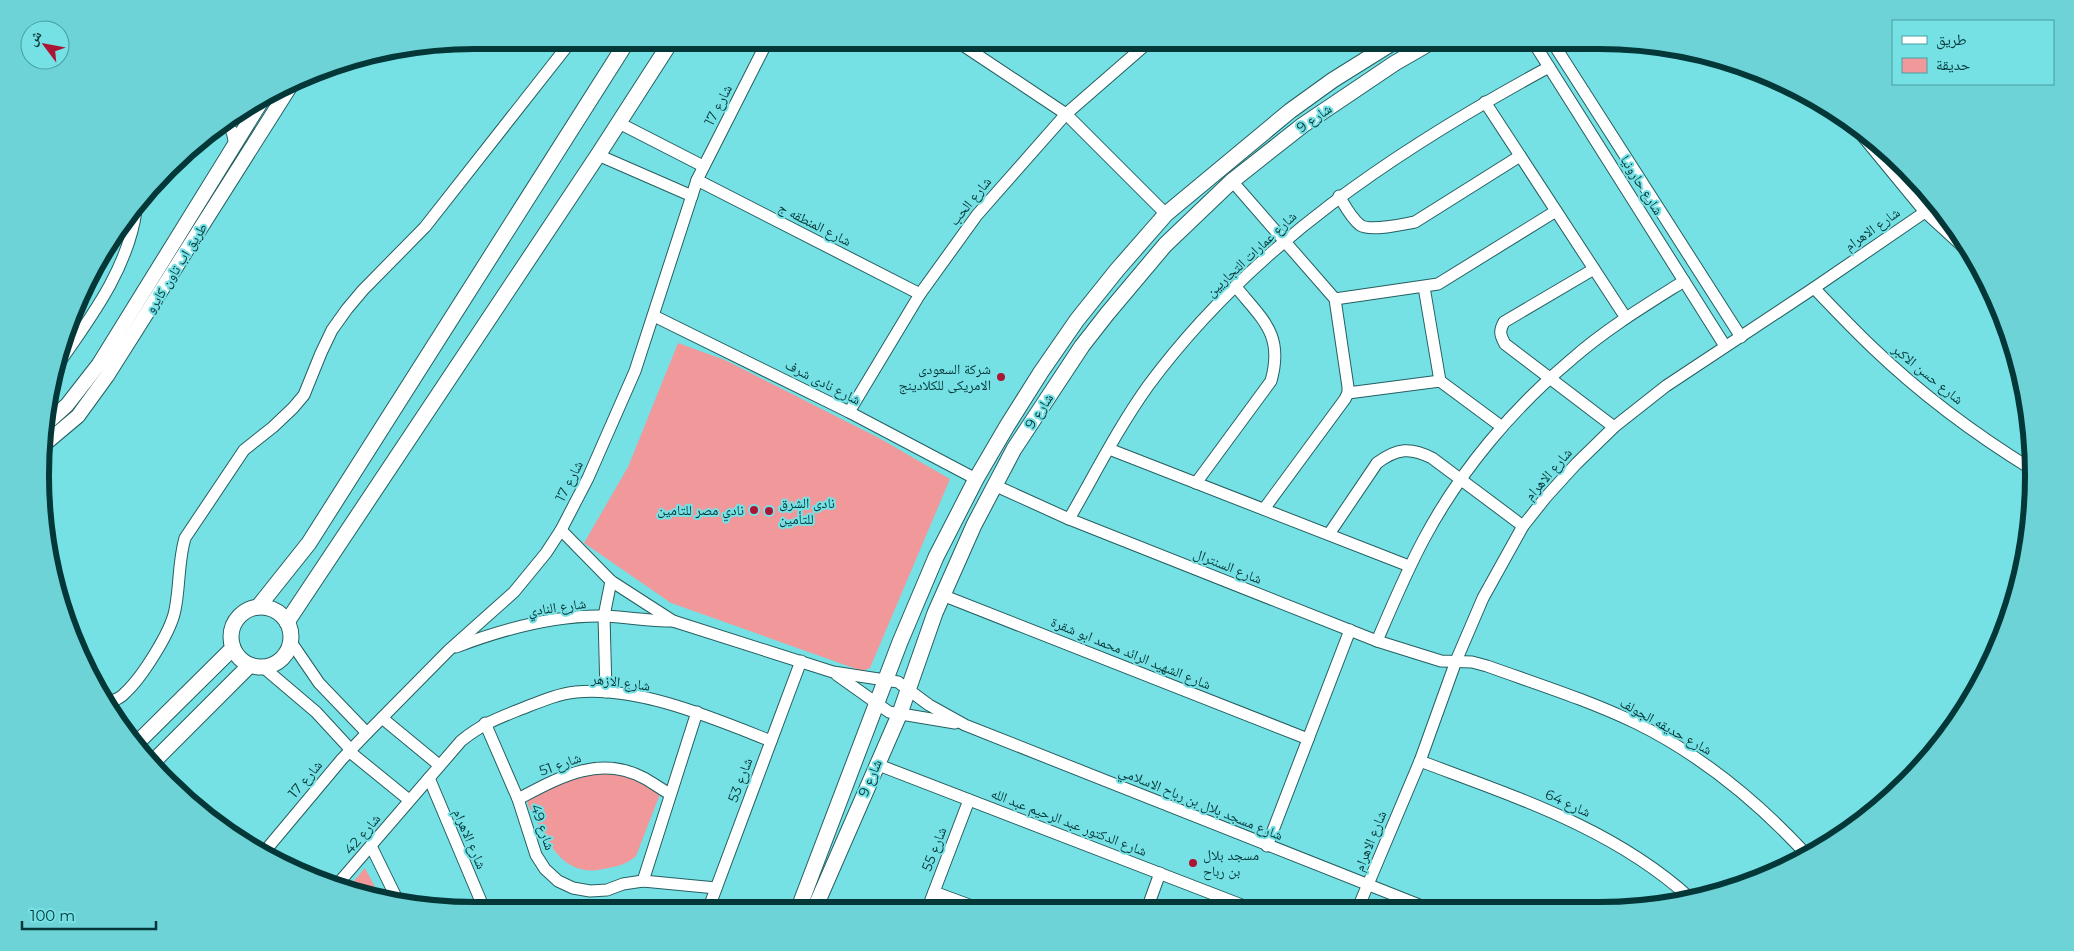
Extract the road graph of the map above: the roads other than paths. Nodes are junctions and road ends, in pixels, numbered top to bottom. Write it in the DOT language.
graph roads {
  1 [pos="565,49"];
  2 [pos="622,49"];
  3 [pos="666,49"];
  4 [pos="763,49"];
  5 [pos="968,49"];
  6 [pos="1140,49"];
  7 [pos="1378,49"];
  8 [pos="1419,49"];
  9 [pos="1538,49"];
  10 [pos="1557,49"];
  11 [pos="1549,66"];
  12 [pos="286,94"];
  13 [pos="1485,102"];
  14 [pos="258,109"];
  15 [pos="1066,114"];
  16 [pos="242,118"];
  17 [pos="249,123"];
  18 [pos="619,123"];
  19 [pos="229,128"];
  20 [pos="236,145"];
  21 [pos="1873,150"];
  22 [pos="598,155"];
  23 [pos="1520,156"];
  24 [pos="703,166"];
  25 [pos="697,180"];
  26 [pos="1232,181"];
  27 [pos="692,196"];
  28 [pos="1339,196"];
  29 [pos="1930,207"];
  30 [pos="1556,211"];
  31 [pos="1924,212"];
  32 [pos="1166,214"];
  33 [pos="135,219"];
  34 [pos="186,222"];
  35 [pos="1953,238"];
  36 [pos="1284,240"];
  37 [pos="1594,268"];
  38 [pos="1684,281"];
  39 [pos="167,284"];
  40 [pos="1236,287"];
  41 [pos="1424,287"];
  42 [pos="1814,288"];
  43 [pos="920,294"];
  44 [pos="1335,299"];
  45 [pos="128,314"];
  46 [pos="654,316"];
  47 [pos="1626,318"];
  48 [pos="1741,336"];
  49 [pos="1726,346"];
  50 [pos="68,348"];
  51 [pos="107,376"];
  52 [pos="1550,378"];
  53 [pos="1440,381"];
  54 [pos="1348,393"];
  55 [pos="849,412"];
  56 [pos="52,419"];
  57 [pos="1614,426"];
  58 [pos="1502,427"];
  59 [pos="51,439"];
  60 [pos="1109,448"];
  61 [pos="2025,464"];
  62 [pos="976,479"];
  63 [pos="1461,480"];
  64 [pos="1196,482"];
  65 [pos="994,485"];
  66 [pos="1264,509"];
  67 [pos="1069,519"];
  68 [pos="1523,526"];
  69 [pos="561,530"];
  70 [pos="1329,534"];
  71 [pos="1410,566"];
  72 [pos="611,581"];
  73 [pos="942,595"];
  74 [pos="919,596"];
  75 [pos="258,607"];
  76 [pos="935,613"];
  77 [pos="604,616"];
  78 [pos="673,621"];
  79 [pos="287,622"];
  80 [pos="1350,630"];
  81 [pos="1377,641"];
  82 [pos="291,642"];
  83 [pos="234,648"];
  84 [pos="449,650"];
  85 [pos="801,661"];
  86 [pos="1456,661"];
  87 [pos="257,666"];
  88 [pos="833,672"];
  89 [pos="886,679"];
  90 [pos="908,689"];
  91 [pos="606,692"];
  92 [pos="113,700"];
  93 [pos="877,703"];
  94 [pos="697,712"];
  95 [pos="900,713"];
  96 [pos="382,718"];
  97 [pos="486,723"];
  98 [pos="964,725"];
  99 [pos="367,733"];
  100 [pos="141,739"];
  101 [pos="1308,739"];
  102 [pos="771,741"];
  103 [pos="351,751"];
  104 [pos="157,759"];
  105 [pos="1420,760"];
  106 [pos="876,764"];
  107 [pos="439,765"];
  108 [pos="429,778"];
  109 [pos="670,794"];
  110 [pos="518,799"];
  111 [pos="409,800"];
  112 [pos="969,800"];
  113 [pos="371,846"];
  114 [pos="1267,846"];
  115 [pos="267,848"];
  116 [pos="1802,850"];
  117 [pos="1160,873"];
  118 [pos="341,881"];
  119 [pos="643,881"];
  120 [pos="1368,886"];
  121 [pos="716,888"];
  122 [pos="934,892"];
  123 [pos="394,894"];
  124 [pos="1684,894"];
  125 [pos="481,902"];
  126 [pos="711,902"];
  127 [pos="801,902"];
  128 [pos="817,902"];
  129 [pos="930,902"];
  130 [pos="961,902"];
  131 [pos="1150,902"];
  132 [pos="1235,902"];
  133 [pos="1361,902"];
  134 [pos="1411,902"];
  1 -- 92 [label="street"];
  2 -- 75 [label="main road"];
  3 -- 18 [label="main road"];
  4 -- 24 [label="street, شارع 17"];
  5 -- 15 [label="street"];
  6 -- 15 [label="street, شارع الحب"];
  7 -- 32 [label="main road, شارع 9"];
  8 -- 26 [label="main road, شارع 9"];
  9 -- 11 [label="street, شارع حارونيا"];
  10 -- 48 [label="street, شارع حارونيا"];
  11 -- 13 [label="street, شارع عمارات التجاريين"];
  11 -- 38 [label="street, شارع حارونيا"];
  12 -- 39 [label="street, طريق اب تاون كايرو"];
  13 -- 23 [label="street"];
  13 -- 28 [label="street, شارع عمارات التجاريين"];
  14 -- 17 [label="street, طريق اب تاون كايرو"];
  15 -- 32 [label="street"];
  15 -- 43 [label="street, شارع الحب"];
  16 -- 17 [label="street"];
  17 -- 20 [label="street, طريق اب تاون كايرو"];
  18 -- 22 [label="main road"];
  18 -- 24 [label="street"];
  19 -- 20 [label="street"];
  20 -- 34 [label="street, طريق اب تاون كايرو"];
  21 -- 31 [label="street"];
  22 -- 27 [label="street"];
  22 -- 79 [label="main road"];
  23 -- 28 [label="street"];
  23 -- 30 [label="street"];
  24 -- 25 [label="street, شارع 17"];
  25 -- 27 [label="street, شارع 17"];
  25 -- 43 [label="street, شارع المنطقه ج"];
  26 -- 36 [label="street"];
  26 -- 65 [label="main road, شارع 9"];
  27 -- 46 [label="street, شارع 17"];
  28 -- 36 [label="street, شارع عمارات التجاريين"];
  29 -- 31 [label="street, شارع الاهرام"];
  30 -- 37 [label="street"];
  30 -- 41 [label="street"];
  31 -- 35 [label="street"];
  31 -- 42 [label="street, شارع الاهرام"];
  32 -- 62 [label="main road, شارع 9"];
  33 -- 50 [label="street"];
  34 -- 39 [label="street"];
  34 -- 45 [label="street, طريق اب تاون كايرو"];
  36 -- 40 [label="street, شارع عمارات التجاريين"];
  36 -- 44 [label="street"];
  37 -- 47 [label="street"];
  37 -- 52 [label="street"];
  38 -- 47 [label="street"];
  38 -- 49 [label="street, شارع حارونيا"];
  39 -- 51 [label="street, طريق اب تاون كايرو"];
  40 -- 60 [label="street, شارع عمارات التجاريين"];
  40 -- 64 [label="street"];
  41 -- 44 [label="street"];
  41 -- 53 [label="street"];
  42 -- 48 [label="street, شارع الاهرام"];
  42 -- 61 [label="street, شارع حسن الاكبر"];
  43 -- 55 [label="street, شارع الحب"];
  44 -- 54 [label="street"];
  45 -- 51 [label="street"];
  45 -- 56 [label="street, طريق اب تاون كايرو"];
  46 -- 55 [label="street, شارع نادى شرف"];
  46 -- 69 [label="street, شارع 17"];
  47 -- 52 [label="street"];
  48 -- 49 [label="street, شارع الاهرام"];
  49 -- 57 [label="street, شارع الاهرام"];
  51 -- 59 [label="street, طريق اب تاون كايرو"];
  52 -- 57 [label="street"];
  52 -- 58 [label="street"];
  53 -- 54 [label="street"];
  53 -- 58 [label="street"];
  54 -- 66 [label="street"];
  55 -- 62 [label="street, شارع نادى شرف"];
  57 -- 68 [label="street, شارع الاهرام"];
  58 -- 63 [label="street"];
  60 -- 64 [label="street"];
  60 -- 67 [label="street, شارع عمارات التجاريين"];
  62 -- 74 [label="main road, شارع 9"];
  63 -- 68 [label="street"];
  63 -- 70 [label="street"];
  63 -- 71 [label="street"];
  64 -- 66 [label="street"];
  65 -- 67 [label="street, شارع السنترال"];
  65 -- 73 [label="main road, شارع 9"];
  66 -- 70 [label="street"];
  67 -- 80 [label="street, شارع السنترال"];
  68 -- 86 [label="street, شارع الاهرام"];
  69 -- 72 [label="street, شارع النادي"];
  69 -- 84 [label="street, شارع 17"];
  70 -- 71 [label="street"];
  71 -- 81 [label="street"];
  72 -- 77 [label="street"];
  72 -- 78 [label="street, شارع النادي"];
  73 -- 76 [label="main road, شارع 9"];
  73 -- 101 [label="street, شارع الشهيد الرائد محمد ابو شقرة"];
  74 -- 76 [label="main road"];
  74 -- 89 [label="main road, شارع 9"];
  75 -- 79 [label="main road"];
  75 -- 83 [label="main road"];
  76 -- 90 [label="main road, شارع 9"];
  77 -- 78 [label="street, شارع النادي"];
  77 -- 84 [label="street, شارع النادي"];
  77 -- 91 [label="street"];
  78 -- 85 [label="street, شارع النادي"];
  79 -- 82 [label="main road"];
  80 -- 81 [label="street, شارع السنترال"];
  80 -- 101 [label="street"];
  81 -- 86 [label="street, شارع السنترال"];
  82 -- 87 [label="main road"];
  82 -- 99 [label="street"];
  83 -- 87 [label="main road"];
  83 -- 100 [label="main road"];
  84 -- 96 [label="street, شارع 17"];
  85 -- 88 [label="street, شارع النادي"];
  85 -- 102 [label="street, شارع 53"];
  86 -- 105 [label="street, شارع الاهرام"];
  86 -- 116 [label="street, شارع حديقه الجولف"];
  87 -- 103 [label="street"];
  87 -- 104 [label="main road"];
  88 -- 89 [label="street, شارع النادي"];
  88 -- 93 [label="street, شارع النادي"];
  89 -- 90 [label="street, شارع النادي"];
  89 -- 93 [label="main road, شارع 9"];
  90 -- 95 [label="main road, شارع 9"];
  90 -- 98 [label="street, شارع مسجد بلال بن رباح الاسلامي"];
  91 -- 94 [label="street, شارع الازهر"];
  91 -- 97 [label="street, شارع الازهر"];
  93 -- 95 [label="street, شارع النادي"];
  93 -- 127 [label="main road, شارع 9"];
  94 -- 102 [label="street, شارع الازهر"];
  94 -- 109 [label="street"];
  95 -- 98 [label="street, شارع مسجد بلال بن رباح الاسلامي"];
  95 -- 106 [label="main road, شارع 9"];
  96 -- 99 [label="street, شارع 17"];
  96 -- 107 [label="street"];
  97 -- 107 [label="street, شارع الازهر"];
  97 -- 110 [label="street, شارع 49"];
  98 -- 114 [label="street, شارع مسجد بلال بن رباح الاسلامي"];
  99 -- 103 [label="street, شارع 17"];
  101 -- 114 [label="street"];
  102 -- 121 [label="street, شارع 53"];
  103 -- 111 [label="street"];
  103 -- 115 [label="street, شارع 17"];
  105 -- 120 [label="street, شارع الاهرام"];
  105 -- 124 [label="street, شارع 64"];
  106 -- 112 [label="street, شارع الدكتور عبد الرحيم عبد الله"];
  106 -- 128 [label="main road, شارع 9"];
  107 -- 108 [label="street, شارع الازهر"];
  108 -- 111 [label="street, شارع الازهر"];
  108 -- 125 [label="street, شارع الاهرام"];
  109 -- 110 [label="street, شارع 51"];
  109 -- 119 [label="street"];
  110 -- 119 [label="street, شارع 49"];
  111 -- 113 [label="street, شارع 42"];
  112 -- 117 [label="street, شارع الدكتور عبد الرحيم عبد الله"];
  112 -- 122 [label="street, شارع 55"];
  113 -- 118 [label="street, شارع 42"];
  113 -- 123 [label="street"];
  114 -- 120 [label="street, شارع مسجد بلال بن رباح الاسلامي"];
  117 -- 131 [label="street"];
  117 -- 132 [label="street, شارع الدكتور عبد الرحيم عبد الله"];
  119 -- 121 [label="street, شارع 49"];
  120 -- 133 [label="street, شارع الاهرام"];
  120 -- 134 [label="street, شارع مسجد بلال بن رباح الاسلامي"];
  121 -- 126 [label="street, شارع 53"];
  122 -- 129 [label="street, شارع 55"];
  122 -- 130 [label="street"];
}
